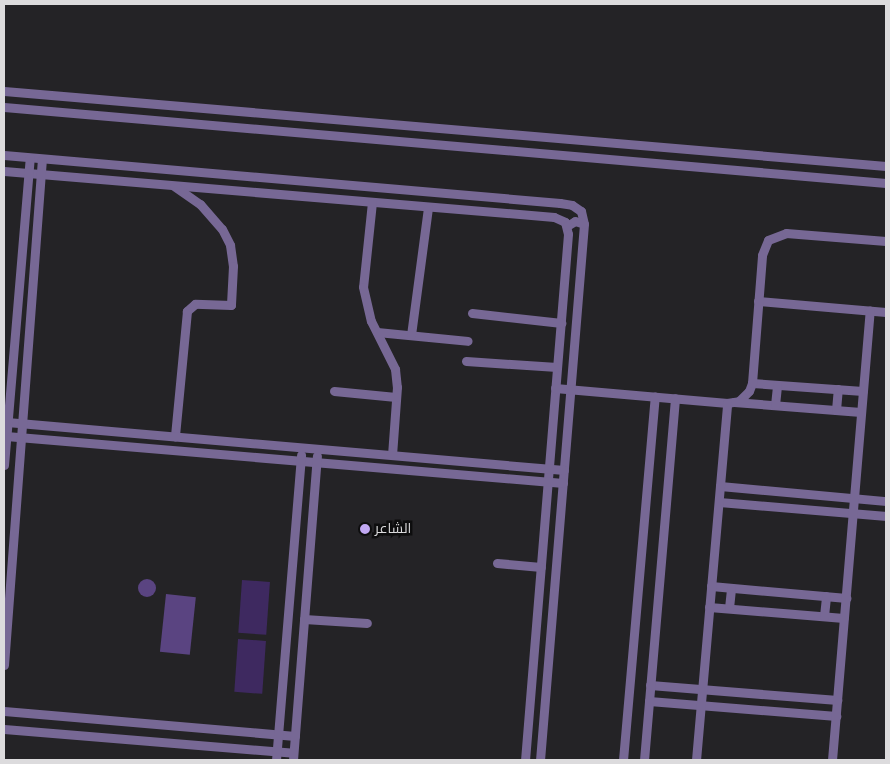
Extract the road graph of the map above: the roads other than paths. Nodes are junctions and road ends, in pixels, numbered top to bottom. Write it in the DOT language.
graph roads {
  1 [pos="4,91"];
  2 [pos="4,107"];
  3 [pos="4,155"];
  4 [pos="30,158"];
  5 [pos="42,159"];
  6 [pos="886,166"];
  7 [pos="4,171"];
  8 [pos="28,173"];
  9 [pos="41,174"];
  10 [pos="886,183"];
  11 [pos="172,185"];
  12 [pos="372,202"];
  13 [pos="567,204"];
  14 [pos="428,207"];
  15 [pos="558,218"];
  16 [pos="584,224"];
  17 [pos="567,226"];
  18 [pos="886,241"];
  19 [pos="758,301"];
  20 [pos="870,311"];
  21 [pos="886,312"];
  22 [pos="472,313"];
  23 [pos="561,323"];
  24 [pos="377,332"];
  25 [pos="411,336"];
  26 [pos="468,341"];
  27 [pos="466,361"];
  28 [pos="557,367"];
  29 [pos="752,383"];
  30 [pos="776,385"];
  31 [pos="556,388"];
  32 [pos="571,389"];
  33 [pos="838,390"];
  34 [pos="334,391"];
  35 [pos="863,392"];
  36 [pos="655,396"];
  37 [pos="396,397"];
  38 [pos="675,398"];
  39 [pos="731,402"];
  40 [pos="775,405"];
  41 [pos="836,410"];
  42 [pos="862,412"];
  43 [pos="8,422"];
  44 [pos="22,423"];
  45 [pos="6,436"];
  46 [pos="175,436"];
  47 [pos="21,437"];
  48 [pos="302,447"];
  49 [pos="318,449"];
  50 [pos="392,455"];
  51 [pos="301,461"];
  52 [pos="316,462"];
  53 [pos="4,465"];
  54 [pos="549,469"];
  55 [pos="564,470"];
  56 [pos="548,482"];
  57 [pos="563,483"];
  58 [pos="720,486"];
  59 [pos="854,498"];
  60 [pos="886,501"];
  61 [pos="719,502"];
  62 [pos="853,513"];
  63 [pos="886,516"];
  64 [pos="497,563"];
  65 [pos="541,568"];
  66 [pos="711,586"];
  67 [pos="731,588"];
  68 [pos="826,596"];
  69 [pos="846,598"];
  70 [pos="710,607"];
  71 [pos="729,608"];
  72 [pos="824,616"];
  73 [pos="844,618"];
  74 [pos="304,619"];
  75 [pos="367,623"];
  76 [pos="4,665"];
  77 [pos="650,685"];
  78 [pos="702,689"];
  79 [pos="837,700"];
  80 [pos="649,701"];
  81 [pos="701,705"];
  82 [pos="4,711"];
  83 [pos="836,716"];
  84 [pos="200,728"];
  85 [pos="4,729"];
  86 [pos="278,734"];
  87 [pos="295,736"];
  88 [pos="200,745"];
  89 [pos="276,756"];
  90 [pos="293,757"];
  91 [pos="525,760"];
  92 [pos="540,760"];
  93 [pos="623,760"];
  94 [pos="644,760"];
  95 [pos="696,760"];
  96 [pos="832,760"];
  1 -- 6 [label="street"];
  2 -- 10 [label="street"];
  3 -- 4 [label="street"];
  4 -- 5 [label="street"];
  4 -- 8 [label="street"];
  5 -- 9 [label="street"];
  5 -- 13 [label="street"];
  7 -- 8 [label="street"];
  8 -- 9 [label="street"];
  8 -- 43 [label="street"];
  9 -- 11 [label="street"];
  9 -- 44 [label="street"];
  11 -- 12 [label="street"];
  11 -- 46 [label="street"];
  12 -- 14 [label="street"];
  12 -- 24 [label="street"];
  13 -- 15 [label="street"];
  13 -- 16 [label="street"];
  14 -- 15 [label="street"];
  14 -- 25 [label="street"];
  15 -- 17 [label="street"];
  16 -- 17 [label="street"];
  16 -- 32 [label="street"];
  17 -- 23 [label="street"];
  18 -- 19 [label="street"];
  19 -- 20 [label="street"];
  19 -- 29 [label="street"];
  20 -- 21 [label="street"];
  20 -- 35 [label="street"];
  22 -- 23 [label="street"];
  23 -- 28 [label="street"];
  24 -- 25 [label="street"];
  24 -- 37 [label="street"];
  25 -- 26 [label="street"];
  27 -- 28 [label="street"];
  28 -- 31 [label="street"];
  29 -- 30 [label="street"];
  29 -- 39 [label="street"];
  30 -- 33 [label="street"];
  30 -- 40 [label="street"];
  31 -- 32 [label="street"];
  31 -- 54 [label="street"];
  32 -- 36 [label="street"];
  32 -- 55 [label="street"];
  33 -- 35 [label="street"];
  33 -- 41 [label="street"];
  34 -- 37 [label="street"];
  35 -- 42 [label="street"];
  36 -- 38 [label="street"];
  36 -- 93 [label="street"];
  37 -- 50 [label="street"];
  38 -- 39 [label="street"];
  38 -- 77 [label="street"];
  39 -- 40 [label="street"];
  39 -- 58 [label="street"];
  40 -- 41 [label="street"];
  41 -- 42 [label="street"];
  42 -- 59 [label="street"];
  43 -- 44 [label="street"];
  43 -- 45 [label="street"];
  44 -- 46 [label="street"];
  44 -- 47 [label="street"];
  45 -- 47 [label="street"];
  45 -- 53 [label="street"];
  46 -- 48 [label="street"];
  47 -- 51 [label="street"];
  47 -- 76 [label="street"];
  48 -- 49 [label="street"];
  48 -- 51 [label="street"];
  49 -- 50 [label="street"];
  49 -- 52 [label="street"];
  50 -- 54 [label="street"];
  51 -- 52 [label="street"];
  51 -- 86 [label="street"];
  52 -- 56 [label="street"];
  52 -- 74 [label="street"];
  54 -- 55 [label="street"];
  54 -- 56 [label="street"];
  55 -- 57 [label="street"];
  56 -- 57 [label="street"];
  56 -- 65 [label="street"];
  57 -- 92 [label="street"];
  58 -- 59 [label="street"];
  58 -- 61 [label="street"];
  59 -- 60 [label="street"];
  59 -- 62 [label="street"];
  61 -- 62 [label="street"];
  61 -- 66 [label="street"];
  62 -- 63 [label="street"];
  62 -- 69 [label="street"];
  64 -- 65 [label="street"];
  65 -- 91 [label="street"];
  66 -- 67 [label="street"];
  66 -- 70 [label="street"];
  67 -- 68 [label="street"];
  67 -- 71 [label="street"];
  68 -- 69 [label="street"];
  68 -- 72 [label="street"];
  69 -- 73 [label="street"];
  70 -- 71 [label="street"];
  70 -- 78 [label="street"];
  71 -- 72 [label="street"];
  72 -- 73 [label="street"];
  73 -- 79 [label="street"];
  74 -- 75 [label="street"];
  74 -- 87 [label="street"];
  77 -- 78 [label="street"];
  77 -- 80 [label="street"];
  78 -- 79 [label="street"];
  78 -- 81 [label="street"];
  79 -- 83 [label="street"];
  80 -- 81 [label="street"];
  80 -- 94 [label="street"];
  81 -- 83 [label="street"];
  81 -- 95 [label="street"];
  82 -- 84 [label="street"];
  83 -- 96 [label="street"];
  84 -- 86 [label="street"];
  84 -- 88 [label="street"];
  85 -- 88 [label="street"];
  86 -- 87 [label="street"];
  86 -- 89 [label="street"];
  87 -- 90 [label="street"];
  88 -- 89 [label="street"];
  89 -- 90 [label="street"];
}
